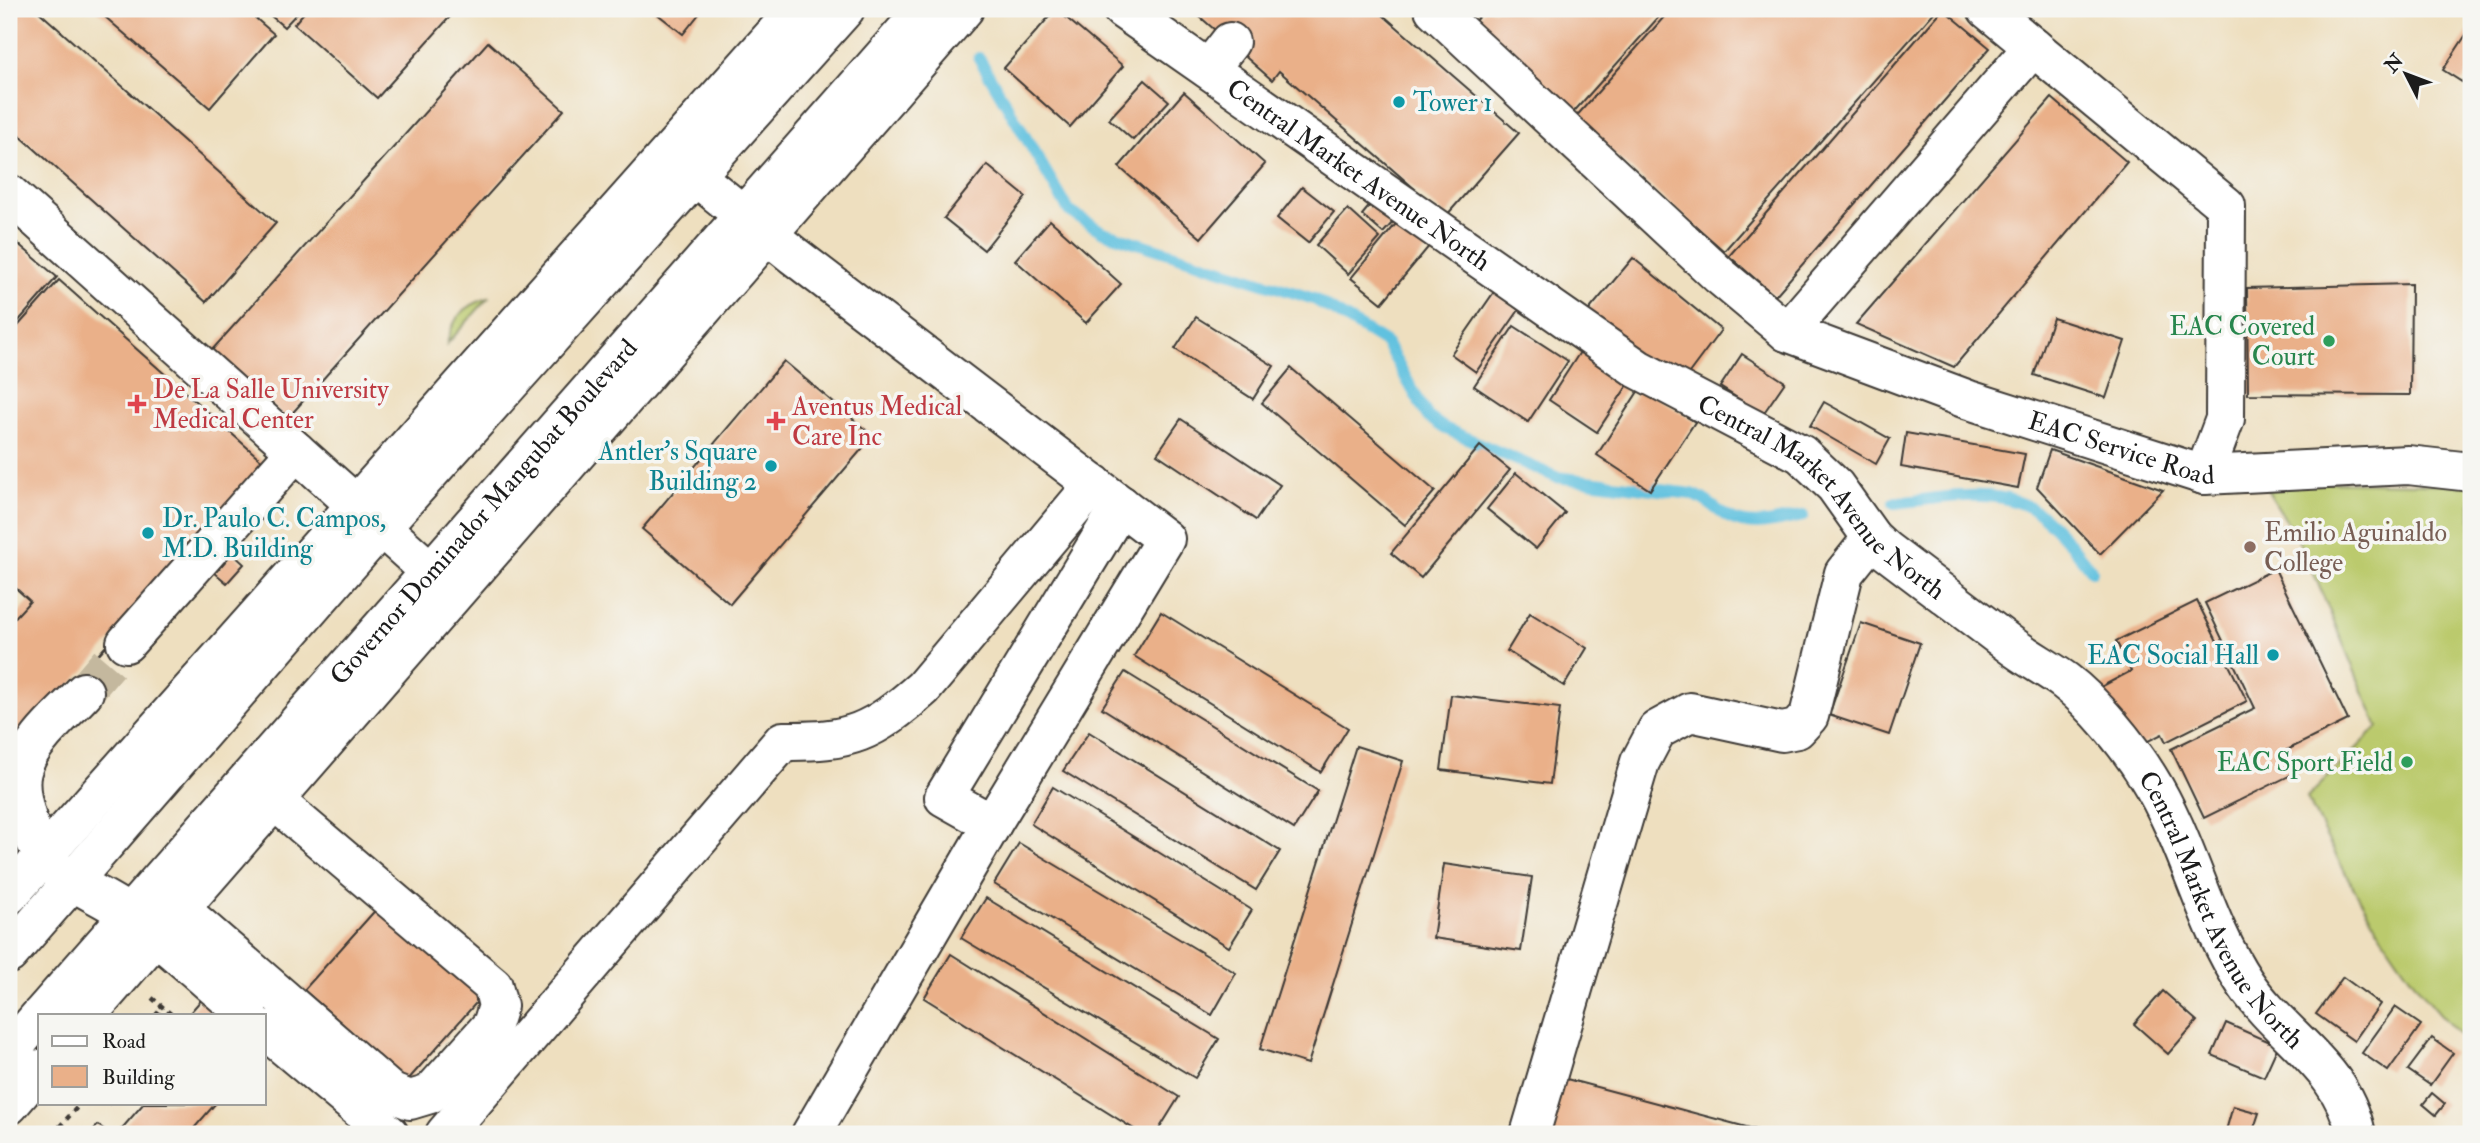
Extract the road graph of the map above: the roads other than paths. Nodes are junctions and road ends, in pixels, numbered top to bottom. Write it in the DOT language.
graph roads {
  1 [pos="796,9"];
  2 [pos="845,9"];
  3 [pos="925,9"];
  4 [pos="964,9"];
  5 [pos="1122,9"];
  6 [pos="1167,9"];
  7 [pos="1987,9"];
  8 [pos="1440,11"];
  9 [pos="2033,47"];
  10 [pos="1219,55"];
  11 [pos="695,176"];
  12 [pos="9,194"];
  13 [pos="755,225"];
  14 [pos="1787,332"];
  15 [pos="296,451"];
  16 [pos="2471,472"];
  17 [pos="2204,475"];
  18 [pos="1107,494"];
  19 [pos="368,516"];
  20 [pos="1868,531"];
  21 [pos="430,572"];
  22 [pos="126,643"];
  23 [pos="83,692"];
  24 [pos="262,790"];
  25 [pos="992,824"];
  26 [pos="43,855"];
  27 [pos="71,880"];
  28 [pos="9,895"];
  29 [pos="155,920"];
  30 [pos="9,954"];
  31 [pos="42,1014"];
  32 [pos="88,1014"];
  33 [pos="247,1014"];
  34 [pos="266,1031"];
  35 [pos="38,1071"];
  36 [pos="9,1105"];
  37 [pos="389,1134"];
  38 [pos="445,1134"];
  39 [pos="811,1134"];
  40 [pos="1530,1134"];
  41 [pos="2356,1134"];
  1 -- 19 [label="street"];
  2 -- 11 [label="street"];
  3 -- 13 [label="street, Governor Dominador Mangubat Boulevard"];
  4 -- 13 [label="street, Governor Dominador Mangubat Boulevard"];
  5 -- 10 [label="street, Central Market Avenue North"];
  6 -- 10 [label="street"];
  7 -- 9 [label="street"];
  8 -- 14 [label="street, EAC Service Road"];
  9 -- 14 [label="street"];
  9 -- 17 [label="street"];
  10 -- 20 [label="street, Central Market Avenue North"];
  11 -- 13 [label="street"];
  11 -- 19 [label="street"];
  12 -- 15 [label="street"];
  13 -- 18 [label="street"];
  13 -- 21 [label="street, Governor Dominador Mangubat Boulevard"];
  13 -- 24 [label="street, Governor Dominador Mangubat Boulevard"];
  14 -- 17 [label="street, EAC Service Road"];
  15 -- 19 [label="street"];
  15 -- 22 [label="street"];
  16 -- 17 [label="street, EAC Service Road"];
  18 -- 25 [label="street"];
  18 -- 25 [label="street"];
  18 -- 38 [label="street"];
  19 -- 21 [label="street"];
  19 -- 26 [label="street"];
  19 -- 27 [label="street"];
  20 -- 40 [label="street"];
  20 -- 41 [label="street, Central Market Avenue North"];
  21 -- 24 [label="street, Governor Dominador Mangubat Boulevard"];
  23 -- 26 [label="street"];
  24 -- 29 [label="street, Governor Dominador Mangubat Boulevard"];
  24 -- 29 [label="street, Governor Dominador Mangubat Boulevard"];
  24 -- 29 [label="street"];
  25 -- 39 [label="street"];
  26 -- 27 [label="street"];
  26 -- 28 [label="street"];
  27 -- 29 [label="street"];
  27 -- 30 [label="street"];
  29 -- 31 [label="street, Governor Dominador Mangubat Boulevard"];
  29 -- 32 [label="street, Governor Dominador Mangubat Boulevard"];
  29 -- 33 [label="street"];
  34 -- 37 [label="street"];
  35 -- 36 [label="street"];
}
